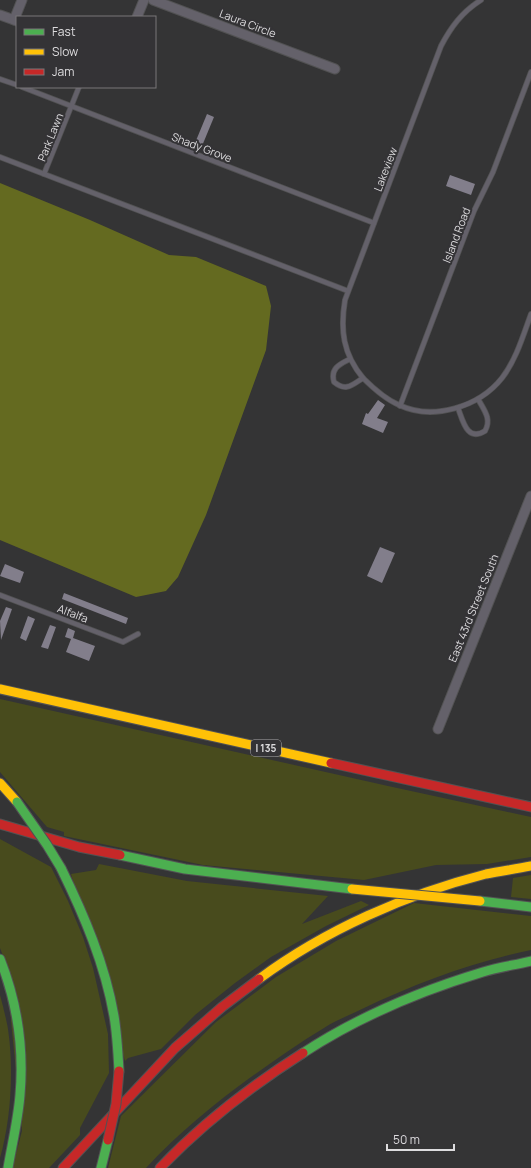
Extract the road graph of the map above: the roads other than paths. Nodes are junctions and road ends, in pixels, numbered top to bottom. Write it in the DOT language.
graph roads {
  1 [pos="22,0"];
  2 [pos="144,0"];
  3 [pos="153,0"];
  4 [pos="481,0"];
  5 [pos="0,15"];
  6 [pos="17,16"];
  7 [pos="137,16"];
  8 [pos="16,21"];
  9 [pos="334,69"];
  10 [pos="531,72"];
  11 [pos="0,79"];
  12 [pos="16,85"];
  13 [pos="25,88"];
  14 [pos="79,88"];
  15 [pos="72,106"];
  16 [pos="0,156"];
  17 [pos="44,174"];
  18 [pos="374,223"];
  19 [pos="348,291"];
  20 [pos="531,314"];
  21 [pos="350,359"];
  22 [pos="362,378"];
  23 [pos="478,399"];
  24 [pos="400,406"];
  25 [pos="458,408"];
  26 [pos="530,500"];
  27 [pos="0,595"];
  28 [pos="138,634"];
  29 [pos="0,689"];
  30 [pos="438,729"];
  31 [pos="0,783"];
  32 [pos="531,807"];
  33 [pos="0,824"];
  34 [pos="531,866"];
  35 [pos="531,907"];
  36 [pos="0,959"];
  37 [pos="531,962"];
  38 [pos="8,1168"];
  39 [pos="63,1168"];
  40 [pos="100,1168"];
  41 [pos="160,1168"];
  1 -- 6 [label="street"];
  2 -- 7 [label="street"];
  3 -- 9 [label="street, Laura Circle"];
  4 -- 18 [label="lane, Lakeview"];
  5 -- 8 [label="street"];
  10 -- 24 [label="lane, Island Road"];
  11 -- 12 [label="lane"];
  13 -- 15 [label="lane, Shady Grove"];
  14 -- 15 [label="lane, Park Lawn"];
  15 -- 17 [label="lane, Park Lawn"];
  15 -- 18 [label="lane, Shady Grove"];
  16 -- 17 [label="lane"];
  17 -- 19 [label="lane"];
  18 -- 19 [label="lane, Lakeview"];
  19 -- 21 [label="lane, Lakeview"];
  20 -- 23 [label="lane, Lakeview"];
  21 -- 22 [label="lane, Lakeview"];
  21 -- 22 [label="lane"];
  22 -- 24 [label="lane, Lakeview"];
  23 -- 25 [label="lane, Lakeview"];
  23 -- 25 [label="lane"];
  24 -- 25 [label="lane, Lakeview"];
  26 -- 30 [label="street, East 43rd Street South"];
  27 -- 28 [label="lane, Alfalfa"];
  29 -- 32 [label="highway, I 135"];
  31 -- 40 [label="highway, bridge"];
  33 -- 35 [label="highway, bridge"];
  34 -- 39 [label="highway"];
  36 -- 38 [label="highway"];
  37 -- 41 [label="highway"];
}
